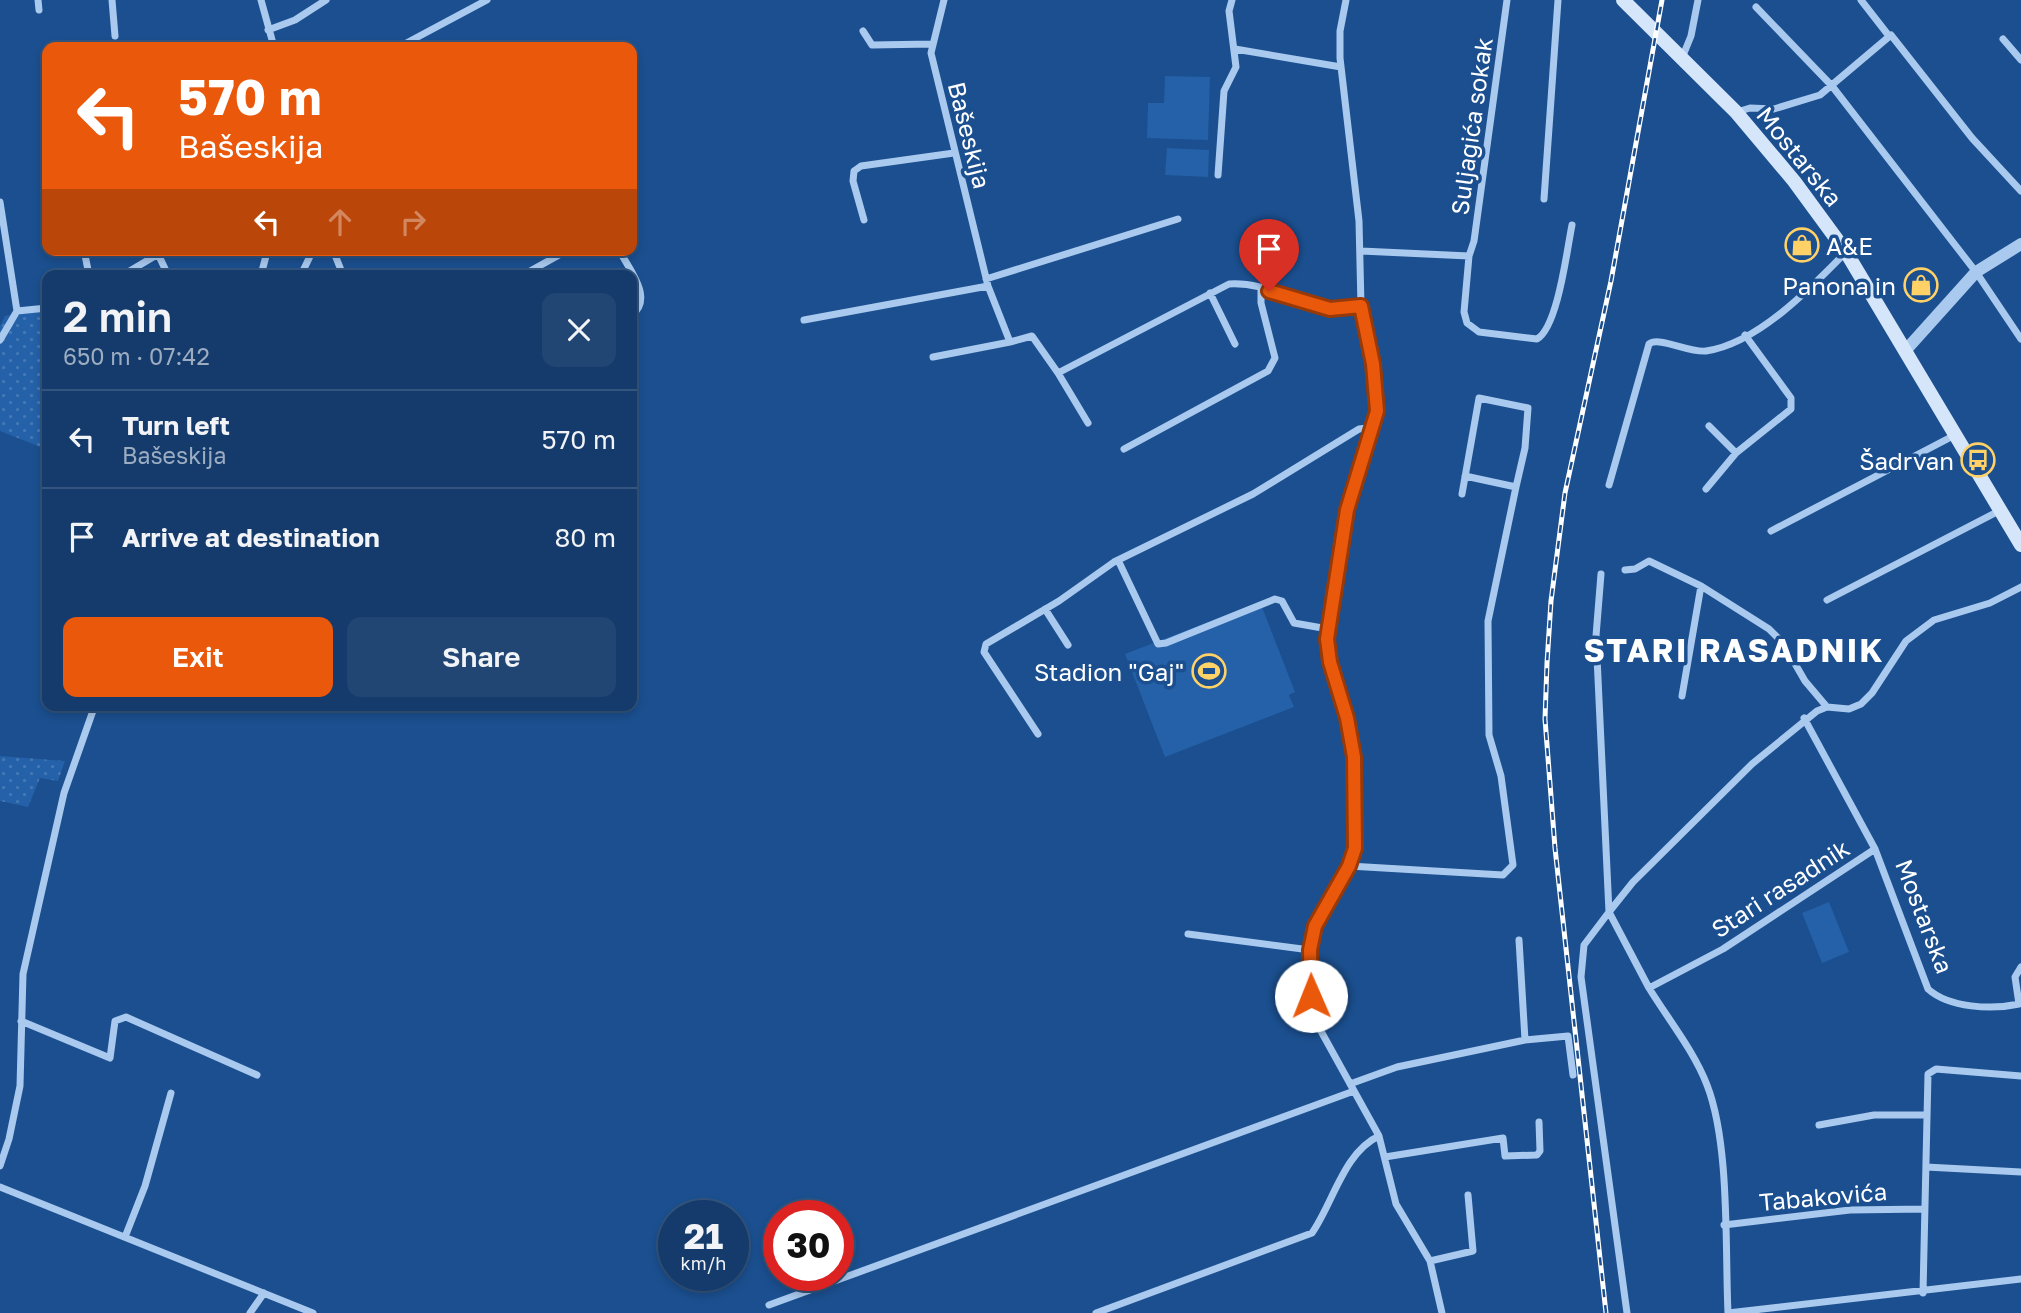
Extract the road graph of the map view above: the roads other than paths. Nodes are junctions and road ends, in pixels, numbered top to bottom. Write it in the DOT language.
graph roads {
  1 [pos="38,0"];
  2 [pos="112,0"];
  3 [pos="261,0"];
  4 [pos="326,0"];
  5 [pos="487,0"];
  6 [pos="944,0"];
  7 [pos="1232,0"];
  8 [pos="1346,0"];
  9 [pos="1507,0"];
  10 [pos="1558,0"];
  11 [pos="1623,0"];
  12 [pos="1698,0"];
  13 [pos="1861,0"];
  14 [pos="1756,7"];
  15 [pos="38,10"];
  16 [pos="268,30"];
  17 [pos="863,31"];
  18 [pos="115,36"];
  19 [pos="1889,36"];
  20 [pos="2003,39"];
  21 [pos="272,42"];
  22 [pos="409,42"];
  23 [pos="932,44"];
  24 [pos="1235,49"];
  25 [pos="1682,58"];
  26 [pos="2021,60"];
  27 [pos="1341,67"];
  28 [pos="1832,86"];
  29 [pos="1736,113"];
  30 [pos="954,153"];
  31 [pos="1219,175"];
  32 [pos="2021,191"];
  33 [pos="1544,199"];
  34 [pos="0,202"];
  35 [pos="1178,219"];
  36 [pos="864,220"];
  37 [pos="1572,225"];
  38 [pos="2021,244"];
  39 [pos="1361,251"];
  40 [pos="1846,253"];
  41 [pos="154,256"];
  42 [pos="266,256"];
  43 [pos="557,256"];
  44 [pos="1469,256"];
  45 [pos="130,270"];
  46 [pos="262,270"];
  47 [pos="532,270"];
  48 [pos="1976,272"];
  49 [pos="987,283"];
  50 [pos="637,286"];
  51 [pos="1261,288"];
  52 [pos="1210,293"];
  53 [pos="1361,306"];
  54 [pos="42,308"];
  55 [pos="637,310"];
  56 [pos="17,311"];
  57 [pos="804,320"];
  58 [pos="1745,335"];
  59 [pos="2021,339"];
  60 [pos="0,340"];
  61 [pos="1010,342"];
  62 [pos="1235,344"];
  63 [pos="1905,351"];
  64 [pos="933,357"];
  65 [pos="1058,373"];
  66 [pos="1088,423"];
  67 [pos="1709,426"];
  68 [pos="1375,427"];
  69 [pos="1955,435"];
  70 [pos="1124,449"];
  71 [pos="1736,453"];
  72 [pos="1465,476"];
  73 [pos="1609,485"];
  74 [pos="1516,487"];
  75 [pos="1706,489"];
  76 [pos="1462,494"];
  77 [pos="1999,511"];
  78 [pos="1771,531"];
  79 [pos="2021,545"];
  80 [pos="1118,560"];
  81 [pos="1625,569"];
  82 [pos="1601,574"];
  83 [pos="1701,586"];
  84 [pos="2021,587"];
  85 [pos="1827,600"];
  86 [pos="1045,609"];
  87 [pos="1328,629"];
  88 [pos="1068,645"];
  89 [pos="1682,696"];
  90 [pos="1827,707"];
  91 [pos="93,711"];
  92 [pos="1804,718"];
  93 [pos="1038,734"];
  94 [pos="1875,849"];
  95 [pos="1349,866"];
  96 [pos="1609,912"];
  97 [pos="1188,934"];
  98 [pos="1519,940"];
  99 [pos="1310,950"];
  100 [pos="2021,967"];
  101 [pos="1649,988"];
  102 [pos="2020,1004"];
  103 [pos="21,1021"];
  104 [pos="1525,1040"];
  105 [pos="257,1075"];
  106 [pos="1573,1075"];
  107 [pos="2021,1076"];
  108 [pos="1352,1088"];
  109 [pos="171,1093"];
  110 [pos="1926,1115"];
  111 [pos="1539,1122"];
  112 [pos="1819,1125"];
  113 [pos="1379,1136"];
  114 [pos="1385,1157"];
  115 [pos="0,1166"];
  116 [pos="1926,1167"];
  117 [pos="2021,1172"];
  118 [pos="0,1187"];
  119 [pos="1468,1195"];
  120 [pos="1925,1209"];
  121 [pos="1724,1225"];
  122 [pos="125,1237"];
  123 [pos="1430,1261"];
  124 [pos="2021,1279"];
  125 [pos="264,1293"];
  126 [pos="1923,1293"];
  127 [pos="769,1305"];
  128 [pos="250,1313"];
  129 [pos="313,1313"];
  130 [pos="1096,1313"];
  131 [pos="1442,1313"];
  132 [pos="1627,1313"];
  133 [pos="1728,1313"];
  1 -- 15 [label="street"];
  2 -- 18 [label="street"];
  3 -- 16 [label="street"];
  4 -- 16 [label="street"];
  5 -- 22 [label="street"];
  6 -- 23 [label="street, Bašeskija"];
  7 -- 24 [label="street"];
  8 -- 27 [label="street"];
  9 -- 44 [label="street, Suljagića sokak"];
  10 -- 33 [label="street"];
  11 -- 25 [label="main road, Mostarska"];
  12 -- 25 [label="street"];
  13 -- 19 [label="street"];
  14 -- 28 [label="street"];
  16 -- 21 [label="street"];
  17 -- 23 [label="street"];
  19 -- 28 [label="street"];
  19 -- 32 [label="street"];
  20 -- 26 [label="street"];
  23 -- 30 [label="street, Bašeskija"];
  24 -- 27 [label="street"];
  24 -- 31 [label="street"];
  25 -- 29 [label="main road, Mostarska"];
  27 -- 39 [label="street"];
  28 -- 29 [label="street"];
  28 -- 48 [label="street"];
  29 -- 40 [label="main road, Mostarska"];
  30 -- 36 [label="street"];
  30 -- 49 [label="street, Bašeskija"];
  34 -- 56 [label="street"];
  35 -- 49 [label="street"];
  37 -- 44 [label="street, Suljagića sokak"];
  38 -- 48 [label="street"];
  39 -- 44 [label="street"];
  39 -- 53 [label="street"];
  40 -- 58 [label="street"];
  40 -- 63 [label="main road, Mostarska"];
  41 -- 45 [label="street"];
  42 -- 46 [label="street"];
  43 -- 47 [label="street"];
  48 -- 59 [label="street"];
  48 -- 63 [label="street"];
  49 -- 57 [label="street"];
  49 -- 61 [label="street, Bašeskija"];
  50 -- 55 [label="street"];
  51 -- 52 [label="street"];
  51 -- 53 [label="street"];
  51 -- 70 [label="street"];
  52 -- 62 [label="street"];
  52 -- 65 [label="street"];
  53 -- 68 [label="street"];
  54 -- 56 [label="street"];
  56 -- 60 [label="street"];
  58 -- 71 [label="street"];
  58 -- 73 [label="street"];
  61 -- 64 [label="street"];
  61 -- 65 [label="street"];
  63 -- 69 [label="main road, Mostarska"];
  65 -- 66 [label="street"];
  67 -- 71 [label="street"];
  68 -- 80 [label="street"];
  68 -- 87 [label="street"];
  69 -- 77 [label="main road, Mostarska"];
  69 -- 78 [label="street"];
  71 -- 75 [label="street"];
  72 -- 74 [label="street"];
  72 -- 74 [label="street"];
  72 -- 76 [label="street"];
  74 -- 95 [label="street"];
  77 -- 79 [label="main road, Mostarska"];
  77 -- 85 [label="street"];
  80 -- 86 [label="street"];
  80 -- 87 [label="street"];
  81 -- 83 [label="street"];
  82 -- 96 [label="street"];
  83 -- 89 [label="street"];
  83 -- 90 [label="street"];
  84 -- 90 [label="street"];
  86 -- 88 [label="street"];
  86 -- 93 [label="street"];
  87 -- 95 [label="street"];
  90 -- 92 [label="street"];
  91 -- 103 [label="street"];
  92 -- 94 [label="street, Stari rasadnik"];
  92 -- 96 [label="street"];
  94 -- 101 [label="street, Stari rasadnik"];
  94 -- 102 [label="street, Mostarska"];
  95 -- 99 [label="street"];
  96 -- 101 [label="street"];
  96 -- 132 [label="street"];
  97 -- 99 [label="street"];
  98 -- 104 [label="street"];
  99 -- 108 [label="street"];
  100 -- 102 [label="street, Mostarska"];
  101 -- 121 [label="street"];
  103 -- 105 [label="street"];
  103 -- 115 [label="street"];
  104 -- 106 [label="street"];
  104 -- 108 [label="street"];
  107 -- 110 [label="street"];
  108 -- 113 [label="street"];
  108 -- 127 [label="street"];
  109 -- 122 [label="street"];
  110 -- 112 [label="street"];
  110 -- 116 [label="street"];
  111 -- 114 [label="street"];
  113 -- 114 [label="street"];
  113 -- 130 [label="street"];
  114 -- 123 [label="street"];
  116 -- 117 [label="street"];
  116 -- 120 [label="street"];
  118 -- 122 [label="street"];
  119 -- 123 [label="street"];
  120 -- 121 [label="street, Tabakovića"];
  120 -- 126 [label="street"];
  121 -- 133 [label="street"];
  122 -- 125 [label="street"];
  123 -- 131 [label="street"];
  124 -- 126 [label="street"];
  125 -- 128 [label="street"];
  125 -- 129 [label="street"];
  126 -- 133 [label="street"];
}
